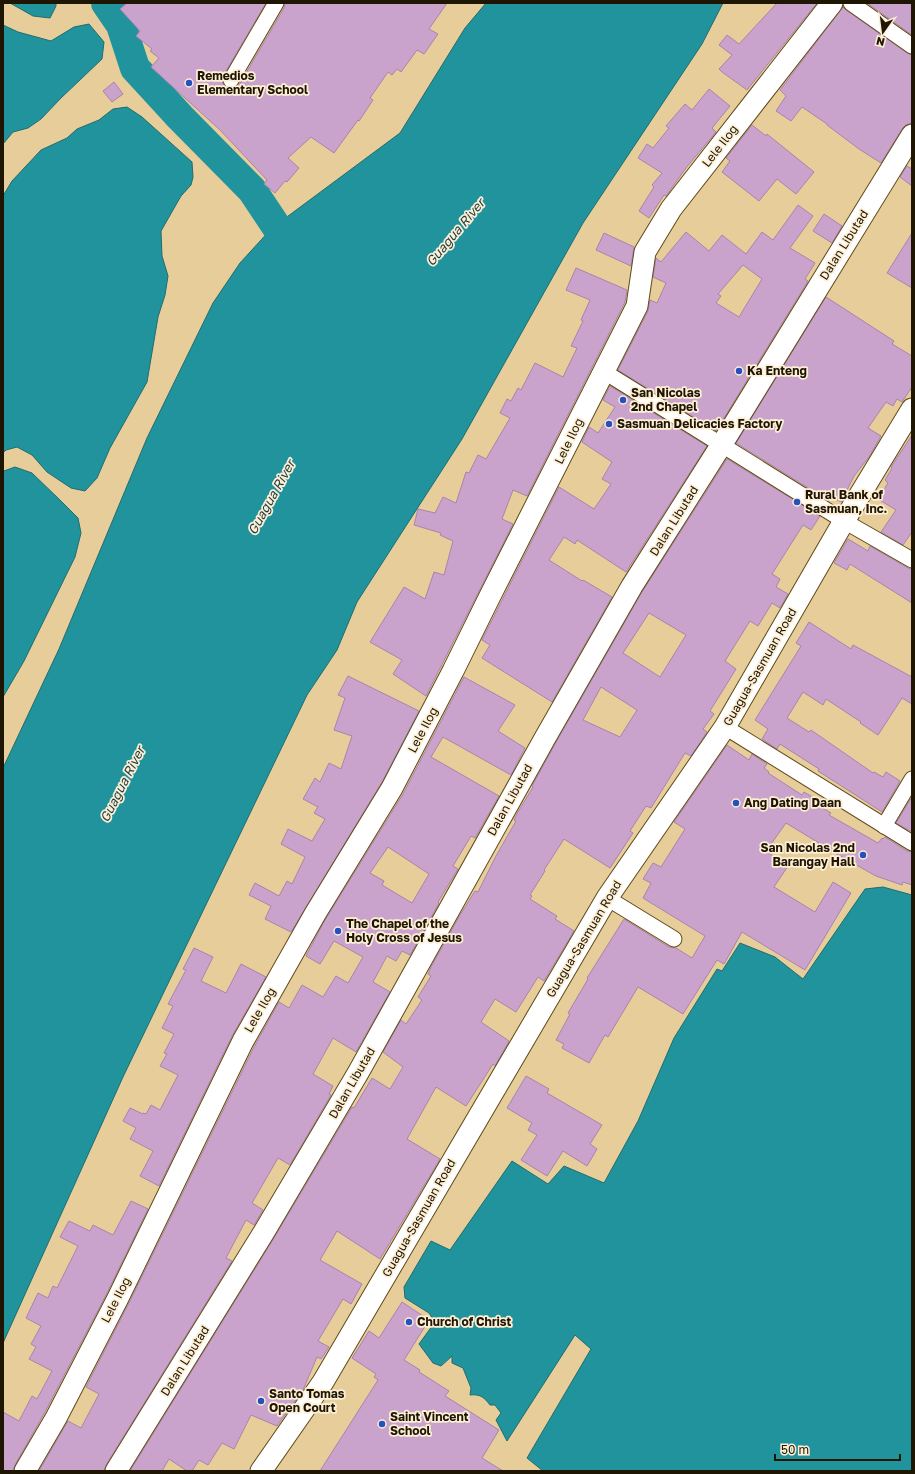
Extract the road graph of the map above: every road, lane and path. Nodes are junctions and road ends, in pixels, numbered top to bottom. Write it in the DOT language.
graph roads {
  1 [pos="276,3"];
  2 [pos="832,3"];
  3 [pos="851,3"];
  4 [pos="912,46"];
  5 [pos="231,80"];
  6 [pos="912,135"];
  7 [pos="603,371"];
  8 [pos="912,409"];
  9 [pos="722,444"];
  10 [pos="844,521"];
  11 [pos="912,560"];
  12 [pos="725,727"];
  13 [pos="912,779"];
  14 [pos="884,826"];
  15 [pos="912,843"];
  16 [pos="607,898"];
  17 [pos="674,939"];
  18 [pos="25,1471"];
  19 [pos="116,1471"];
  20 [pos="261,1471"];
  1 -- 5 [label="street"];
  2 -- 7 [label="street, Lele Ilog"];
  3 -- 4 [label="street"];
  6 -- 9 [label="street, Dalan Libutad"];
  7 -- 9 [label="street"];
  7 -- 18 [label="street, Lele Ilog"];
  8 -- 10 [label="street, Guagua-Sasmuan Road"];
  9 -- 10 [label="street"];
  9 -- 19 [label="street, Dalan Libutad"];
  10 -- 11 [label="street"];
  10 -- 12 [label="street, Guagua-Sasmuan Road"];
  12 -- 14 [label="street"];
  12 -- 16 [label="street, Guagua-Sasmuan Road"];
  13 -- 14 [label="street"];
  14 -- 15 [label="street"];
  16 -- 17 [label="street"];
  16 -- 20 [label="street, Guagua-Sasmuan Road"];
}
